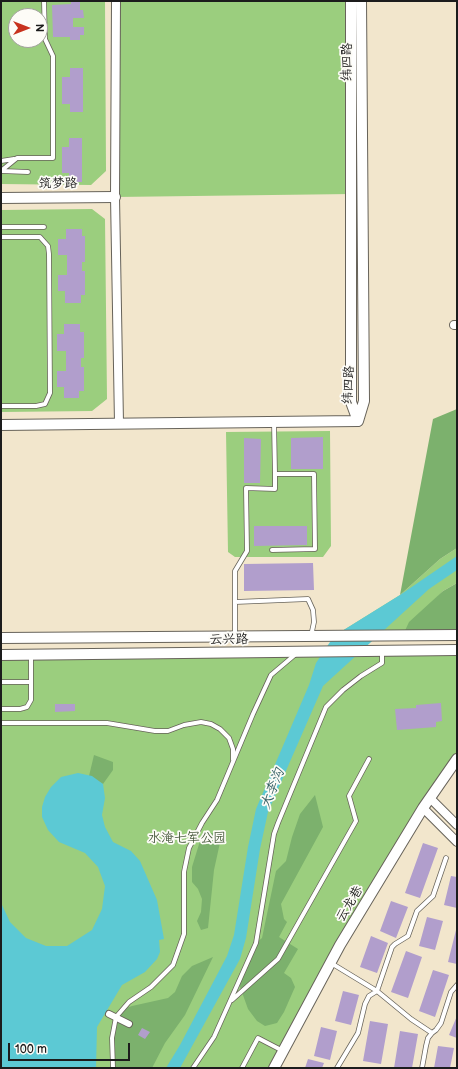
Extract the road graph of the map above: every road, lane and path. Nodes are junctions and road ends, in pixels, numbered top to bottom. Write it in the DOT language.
graph roads {
  1 [pos="44,1"];
  2 [pos="116,1"];
  3 [pos="351,1"];
  4 [pos="361,1"];
  5 [pos="17,158"];
  6 [pos="1,162"];
  7 [pos="1,171"];
  8 [pos="28,172"];
  9 [pos="115,197"];
  10 [pos="1,198"];
  11 [pos="1,227"];
  12 [pos="44,227"];
  13 [pos="1,238"];
  14 [pos="1,406"];
  15 [pos="358,421"];
  16 [pos="274,422"];
  17 [pos="119,423"];
  18 [pos="1,425"];
  19 [pos="275,474"];
  20 [pos="272,550"];
  21 [pos="235,602"];
  22 [pos="457,635"];
  23 [pos="235,636"];
  24 [pos="311,636"];
  25 [pos="1,638"];
  26 [pos="457,650"];
  27 [pos="379,651"];
  28 [pos="299,652"];
  29 [pos="1,655"];
  30 [pos="31,655"];
  31 [pos="1,682"];
  32 [pos="31,682"];
  33 [pos="1,709"];
  34 [pos="1,723"];
  35 [pos="369,759"];
  36 [pos="457,759"];
  37 [pos="233,763"];
  38 [pos="430,798"];
  39 [pos="423,808"];
  40 [pos="457,825"];
  41 [pos="457,842"];
  42 [pos="446,858"];
  43 [pos="330,963"];
  44 [pos="457,984"];
  45 [pos="377,991"];
  46 [pos="230,1002"];
  47 [pos="109,1014"];
  48 [pos="116,1017"];
  49 [pos="129,1024"];
  50 [pos="432,1033"];
  51 [pos="283,1051"];
  52 [pos="114,1068"];
  53 [pos="193,1068"];
  54 [pos="242,1068"];
  55 [pos="274,1068"];
  56 [pos="337,1068"];
  57 [pos="422,1068"];
  1 -- 5 [label="lane"];
  2 -- 9 [label="street"];
  3 -- 15 [label="street, 纬四路"];
  4 -- 15 [label="street, 纬四路"];
  5 -- 6 [label="lane"];
  5 -- 7 [label="lane"];
  7 -- 8 [label="lane"];
  9 -- 10 [label="street, 筑梦路"];
  9 -- 17 [label="street"];
  11 -- 12 [label="lane"];
  13 -- 14 [label="lane"];
  15 -- 16 [label="street"];
  16 -- 17 [label="street"];
  16 -- 19 [label="lane"];
  17 -- 18 [label="street"];
  19 -- 20 [label="lane"];
  19 -- 21 [label="lane"];
  21 -- 23 [label="lane"];
  21 -- 24 [label="lane"];
  22 -- 24 [label="street, 云兴路"];
  23 -- 24 [label="street, 云兴路"];
  23 -- 25 [label="street, 云兴路"];
  26 -- 27 [label="street, 云兴路"];
  27 -- 28 [label="street, 云兴路"];
  27 -- 46 [label="lane"];
  28 -- 30 [label="street, 云兴路"];
  28 -- 37 [label="lane"];
  29 -- 30 [label="street, 云兴路"];
  30 -- 32 [label="lane"];
  31 -- 32 [label="lane"];
  32 -- 33 [label="lane"];
  34 -- 37 [label="lane"];
  35 -- 46 [label="lane"];
  36 -- 38 [label="street, 云龙巷"];
  37 -- 48 [label="lane"];
  38 -- 39 [label="street, 云龙巷"];
  38 -- 40 [label="street"];
  39 -- 41 [label="street"];
  39 -- 43 [label="street, 云龙巷"];
  42 -- 45 [label="lane"];
  43 -- 45 [label="lane"];
  43 -- 51 [label="street, 云龙巷"];
  44 -- 50 [label="lane"];
  45 -- 50 [label="lane"];
  45 -- 56 [label="lane"];
  46 -- 53 [label="lane"];
  47 -- 48 [label="street"];
  48 -- 49 [label="street"];
  48 -- 52 [label="lane"];
  50 -- 57 [label="lane"];
  51 -- 54 [label="lane"];
  51 -- 55 [label="street, 云龙巷"];
}
